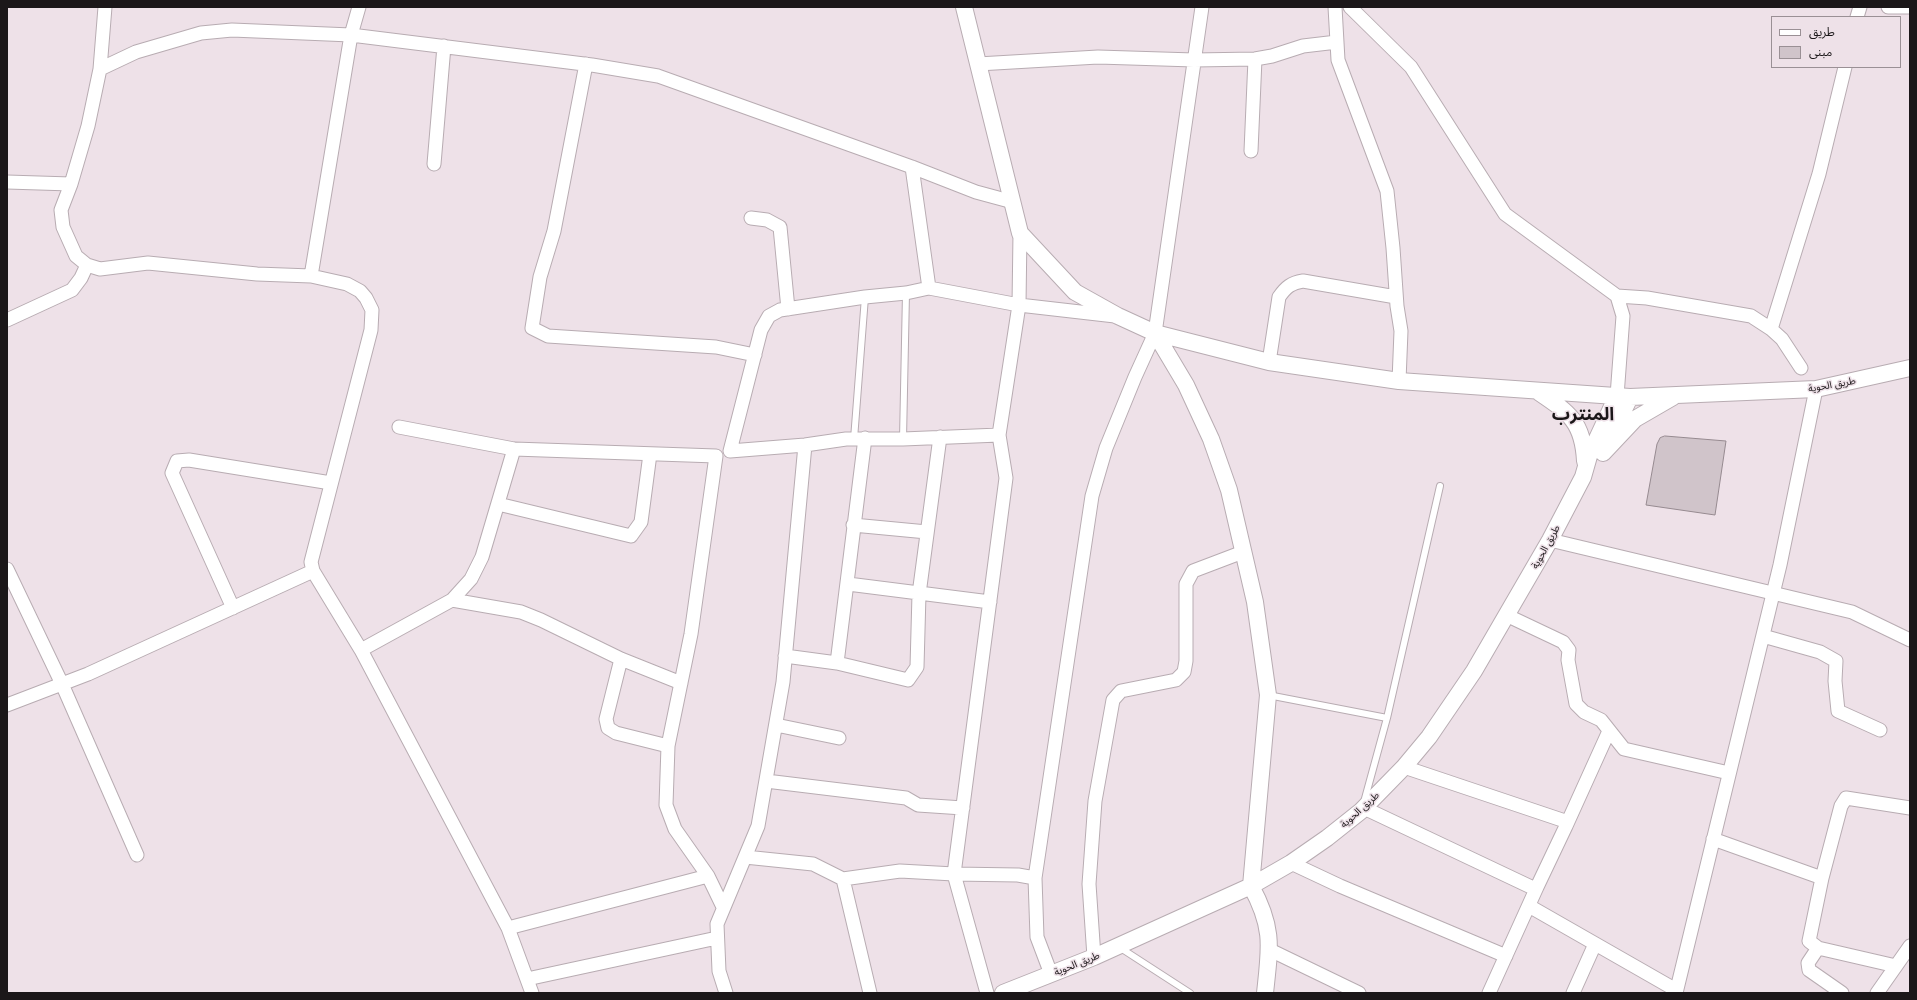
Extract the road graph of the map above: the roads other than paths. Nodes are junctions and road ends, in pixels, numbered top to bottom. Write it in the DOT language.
graph roads {
  1 [pos="105,7"];
  2 [pos="359,7"];
  3 [pos="964,7"];
  4 [pos="1202,7"];
  5 [pos="1335,7"];
  6 [pos="1350,7"];
  7 [pos="1888,7"];
  8 [pos="1910,7"];
  9 [pos="351,35"];
  10 [pos="1337,42"];
  11 [pos="444,46"];
  12 [pos="1254,59"];
  13 [pos="1194,60"];
  14 [pos="586,64"];
  15 [pos="978,64"];
  16 [pos="1845,68"];
  17 [pos="100,69"];
  18 [pos="1251,151"];
  19 [pos="434,164"];
  20 [pos="912,167"];
  21 [pos="7,182"];
  22 [pos="71,184"];
  23 [pos="1013,202"];
  24 [pos="751,218"];
  25 [pos="1020,233"];
  26 [pos="87,264"];
  27 [pos="311,276"];
  28 [pos="929,288"];
  29 [pos="906,293"];
  30 [pos="1617,296"];
  31 [pos="865,297"];
  32 [pos="1396,297"];
  33 [pos="1019,305"];
  34 [pos="788,309"];
  35 [pos="1118,316"];
  36 [pos="7,320"];
  37 [pos="1772,329"];
  38 [pos="1155,333"];
  39 [pos="755,354"];
  40 [pos="1268,362"];
  41 [pos="1802,368"];
  42 [pos="1910,368"];
  43 [pos="1399,381"];
  44 [pos="1816,389"];
  45 [pos="1536,391"];
  46 [pos="1676,395"];
  47 [pos="1624,397"];
  48 [pos="399,428"];
  49 [pos="999,435"];
  50 [pos="860,438"];
  51 [pos="940,438"];
  52 [pos="903,439"];
  53 [pos="805,445"];
  54 [pos="514,449"];
  55 [pos="730,451"];
  56 [pos="1603,453"];
  57 [pos="650,454"];
  58 [pos="716,456"];
  59 [pos="1584,472"];
  60 [pos="331,483"];
  61 [pos="1440,486"];
  62 [pos="498,504"];
  63 [pos="854,525"];
  64 [pos="927,532"];
  65 [pos="1550,540"];
  66 [pos="1244,552"];
  67 [pos="7,569"];
  68 [pos="314,571"];
  69 [pos="848,584"];
  70 [pos="919,594"];
  71 [pos="1773,594"];
  72 [pos="452,600"];
  73 [pos="990,602"];
  74 [pos="233,608"];
  75 [pos="1506,615"];
  76 [pos="1763,636"];
  77 [pos="1910,640"];
  78 [pos="361,650"];
  79 [pos="785,656"];
  80 [pos="621,660"];
  81 [pos="837,663"];
  82 [pos="681,683"];
  83 [pos="62,684"];
  84 [pos="1268,695"];
  85 [pos="7,705"];
  86 [pos="1387,718"];
  87 [pos="776,725"];
  88 [pos="1880,730"];
  89 [pos="1609,732"];
  90 [pos="839,738"];
  91 [pos="668,746"];
  92 [pos="1404,767"];
  93 [pos="1730,772"];
  94 [pos="766,781"];
  95 [pos="963,808"];
  96 [pos="1910,808"];
  97 [pos="1363,810"];
  98 [pos="1566,826"];
  99 [pos="1714,839"];
  100 [pos="137,855"];
  101 [pos="745,857"];
  102 [pos="1291,863"];
  103 [pos="954,874"];
  104 [pos="708,876"];
  105 [pos="1035,878"];
  106 [pos="1822,878"];
  107 [pos="843,879"];
  108 [pos="1251,886"];
  109 [pos="1537,887"];
  110 [pos="1528,906"];
  111 [pos="723,907"];
  112 [pos="508,928"];
  113 [pos="717,938"];
  114 [pos="1595,944"];
  115 [pos="1910,946"];
  116 [pos="1118,947"];
  117 [pos="1818,948"];
  118 [pos="1270,950"];
  119 [pos="1506,956"];
  120 [pos="1094,957"];
  121 [pos="1896,966"];
  122 [pos="1051,974"];
  123 [pos="527,979"];
  124 [pos="1676,991"];
  125 [pos="532,993"];
  126 [pos="726,993"];
  127 [pos="870,993"];
  128 [pos="987,993"];
  129 [pos="1003,993"];
  130 [pos="1190,993"];
  131 [pos="1265,993"];
  132 [pos="1359,993"];
  133 [pos="1489,993"];
  134 [pos="1574,993"];
  135 [pos="1842,993"];
  136 [pos="1877,993"];
  1 -- 17 [label="street"];
  2 -- 9 [label="street"];
  3 -- 15 [label="street"];
  4 -- 13 [label="street"];
  5 -- 10 [label="street"];
  6 -- 30 [label="street"];
  7 -- 8 [label="street"];
  9 -- 11 [label="street"];
  9 -- 17 [label="street"];
  9 -- 27 [label="street"];
  10 -- 12 [label="street"];
  10 -- 32 [label="street"];
  11 -- 14 [label="street"];
  11 -- 19 [label="street"];
  12 -- 13 [label="street"];
  12 -- 18 [label="street"];
  13 -- 15 [label="street"];
  13 -- 38 [label="street"];
  14 -- 20 [label="street"];
  14 -- 39 [label="street"];
  15 -- 23 [label="street"];
  16 -- 37 [label="street"];
  17 -- 22 [label="street"];
  20 -- 23 [label="street"];
  20 -- 28 [label="street"];
  21 -- 22 [label="street"];
  22 -- 26 [label="street"];
  23 -- 25 [label="street"];
  24 -- 34 [label="street"];
  25 -- 33 [label="street"];
  25 -- 35 [label="street"];
  26 -- 27 [label="street"];
  26 -- 36 [label="street"];
  27 -- 60 [label="street"];
  28 -- 29 [label="street"];
  28 -- 33 [label="street"];
  29 -- 31 [label="street"];
  29 -- 52 [label="lane"];
  30 -- 37 [label="street"];
  30 -- 47 [label="street"];
  31 -- 34 [label="street"];
  31 -- 50 [label="lane"];
  32 -- 40 [label="street"];
  32 -- 43 [label="street"];
  33 -- 35 [label="street"];
  33 -- 49 [label="street"];
  34 -- 39 [label="street"];
  35 -- 38 [label="street"];
  37 -- 41 [label="street"];
  38 -- 40 [label="street"];
  38 -- 66 [label="street"];
  38 -- 105 [label="street"];
  39 -- 55 [label="street"];
  40 -- 43 [label="street"];
  42 -- 44 [label="street, طريق الحوية"];
  43 -- 45 [label="street"];
  44 -- 46 [label="street, طريق الحوية"];
  44 -- 71 [label="street"];
  45 -- 47 [label="street"];
  45 -- 59 [label="street"];
  46 -- 47 [label="street, طريق الحوية"];
  46 -- 56 [label="street"];
  47 -- 56 [label="street, طريق الحوية"];
  47 -- 59 [label="street, طريق الحوية"];
  48 -- 54 [label="street"];
  49 -- 51 [label="street"];
  49 -- 73 [label="street"];
  50 -- 52 [label="street"];
  50 -- 53 [label="street"];
  50 -- 63 [label="street"];
  51 -- 52 [label="street"];
  51 -- 64 [label="street"];
  53 -- 55 [label="street"];
  53 -- 79 [label="street"];
  54 -- 57 [label="street"];
  54 -- 62 [label="street"];
  55 -- 58 [label="street"];
  56 -- 59 [label="street, طريق الحوية"];
  57 -- 58 [label="street"];
  57 -- 62 [label="street"];
  58 -- 82 [label="street"];
  59 -- 65 [label="street, طريق الحوية"];
  60 -- 68 [label="street"];
  60 -- 74 [label="street"];
  61 -- 86 [label="lane"];
  62 -- 72 [label="street"];
  63 -- 64 [label="street"];
  63 -- 69 [label="street"];
  64 -- 70 [label="street"];
  65 -- 71 [label="street"];
  65 -- 75 [label="street, طريق الحوية"];
  66 -- 84 [label="street"];
  66 -- 120 [label="street"];
  67 -- 83 [label="street"];
  68 -- 74 [label="street"];
  68 -- 78 [label="street"];
  69 -- 70 [label="street"];
  69 -- 81 [label="street"];
  70 -- 73 [label="street"];
  70 -- 81 [label="street"];
  71 -- 76 [label="street"];
  71 -- 77 [label="street"];
  72 -- 78 [label="street"];
  72 -- 80 [label="street"];
  73 -- 95 [label="street"];
  74 -- 83 [label="street"];
  75 -- 89 [label="street"];
  75 -- 92 [label="street, طريق الحوية"];
  76 -- 88 [label="street"];
  76 -- 93 [label="street"];
  78 -- 112 [label="street"];
  79 -- 81 [label="street"];
  79 -- 87 [label="street"];
  80 -- 82 [label="street"];
  80 -- 91 [label="street"];
  82 -- 91 [label="street"];
  83 -- 85 [label="street"];
  83 -- 100 [label="street"];
  84 -- 86 [label="lane"];
  84 -- 108 [label="street"];
  86 -- 97 [label="lane"];
  87 -- 90 [label="street"];
  87 -- 94 [label="street"];
  89 -- 93 [label="street"];
  89 -- 98 [label="street"];
  91 -- 104 [label="street"];
  92 -- 97 [label="street, طريق الحوية"];
  92 -- 98 [label="street"];
  93 -- 99 [label="street"];
  94 -- 95 [label="street"];
  94 -- 101 [label="street"];
  95 -- 103 [label="street"];
  96 -- 106 [label="street"];
  97 -- 102 [label="street, طريق الحوية"];
  97 -- 109 [label="street"];
  98 -- 109 [label="street"];
  99 -- 106 [label="street"];
  99 -- 124 [label="street"];
  101 -- 107 [label="street"];
  101 -- 111 [label="street"];
  102 -- 108 [label="street, طريق الحوية"];
  102 -- 119 [label="street"];
  103 -- 105 [label="street"];
  103 -- 107 [label="street"];
  103 -- 128 [label="street"];
  104 -- 111 [label="street"];
  104 -- 112 [label="street"];
  105 -- 122 [label="street"];
  106 -- 117 [label="street"];
  107 -- 127 [label="street"];
  108 -- 116 [label="street, طريق الحوية"];
  108 -- 118 [label="street"];
  109 -- 110 [label="street"];
  110 -- 114 [label="street"];
  110 -- 119 [label="street"];
  111 -- 113 [label="street"];
  112 -- 123 [label="street"];
  113 -- 123 [label="street"];
  113 -- 126 [label="street"];
  114 -- 124 [label="street"];
  114 -- 134 [label="street"];
  115 -- 121 [label="street"];
  116 -- 120 [label="street, طريق الحوية"];
  116 -- 130 [label="lane"];
  117 -- 121 [label="street"];
  117 -- 135 [label="street"];
  118 -- 131 [label="street"];
  118 -- 132 [label="street"];
  119 -- 133 [label="street"];
  120 -- 122 [label="street, طريق الحوية"];
  121 -- 136 [label="street"];
  122 -- 129 [label="street, طريق الحوية"];
  123 -- 125 [label="street"];
}
